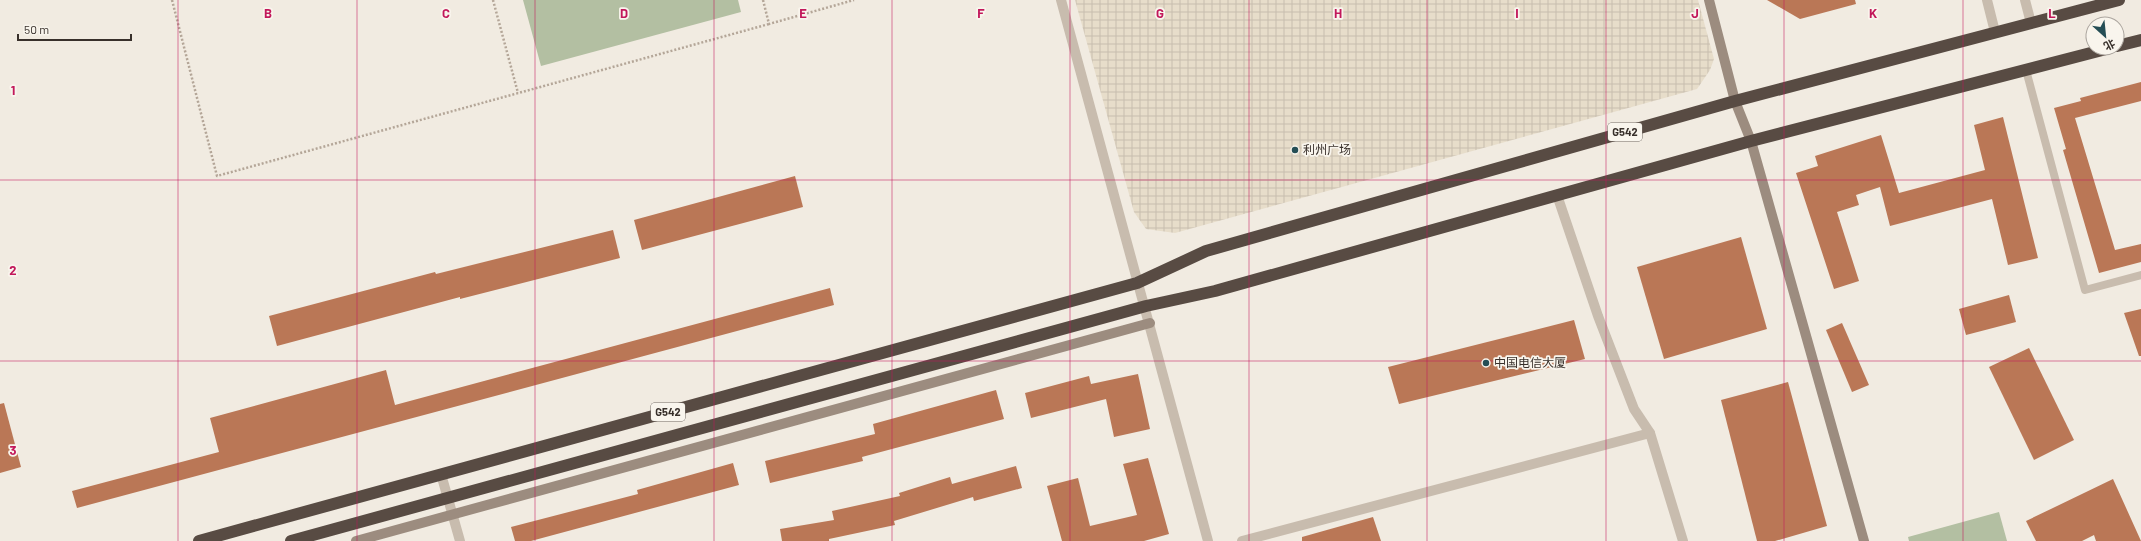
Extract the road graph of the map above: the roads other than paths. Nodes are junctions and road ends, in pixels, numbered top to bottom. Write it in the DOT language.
graph roads {
  1 [pos="1061,0"];
  2 [pos="1709,0"];
  3 [pos="1986,0"];
  4 [pos="2025,0"];
  5 [pos="2119,0"];
  6 [pos="2031,23"];
  7 [pos="1995,32"];
  8 [pos="2141,40"];
  9 [pos="2125,44"];
  10 [pos="2085,55"];
  11 [pos="2026,70"];
  12 [pos="1735,101"];
  13 [pos="1751,141"];
  14 [pos="1558,195"];
  15 [pos="2141,275"];
  16 [pos="1137,283"];
  17 [pos="1146,306"];
  18 [pos="1150,322"];
  19 [pos="1650,433"];
  20 [pos="441,474"];
  21 [pos="448,498"];
  22 [pos="452,515"];
  23 [pos="199,541"];
  24 [pos="291,541"];
  25 [pos="356,541"];
  26 [pos="460,541"];
  27 [pos="1208,541"];
  28 [pos="1242,541"];
  29 [pos="1683,541"];
  30 [pos="1864,541"];
  1 -- 16 [label="street"];
  2 -- 12 [label="street"];
  3 -- 7 [label="street"];
  4 -- 6 [label="street"];
  5 -- 6 [label="highway, G542"];
  6 -- 7 [label="highway, G542"];
  7 -- 12 [label="highway, G542"];
  8 -- 9 [label="highway"];
  10 -- 11 [label="highway, G542"];
  11 -- 13 [label="highway, G542"];
  11 -- 15 [label="lane"];
  12 -- 13 [label="street"];
  12 -- 16 [label="highway, G542"];
  13 -- 14 [label="highway, G542"];
  13 -- 30 [label="street"];
  14 -- 17 [label="highway, G542"];
  14 -- 19 [label="street"];
  16 -- 17 [label="street"];
  16 -- 20 [label="highway, G542"];
  17 -- 18 [label="street"];
  17 -- 21 [label="highway, G542"];
  18 -- 22 [label="street"];
  18 -- 27 [label="street"];
  19 -- 28 [label="street"];
  19 -- 29 [label="street"];
  20 -- 21 [label="street"];
  20 -- 23 [label="highway, G542"];
  21 -- 22 [label="street"];
  21 -- 24 [label="highway, G542"];
  22 -- 25 [label="street"];
  22 -- 26 [label="street"];
}
